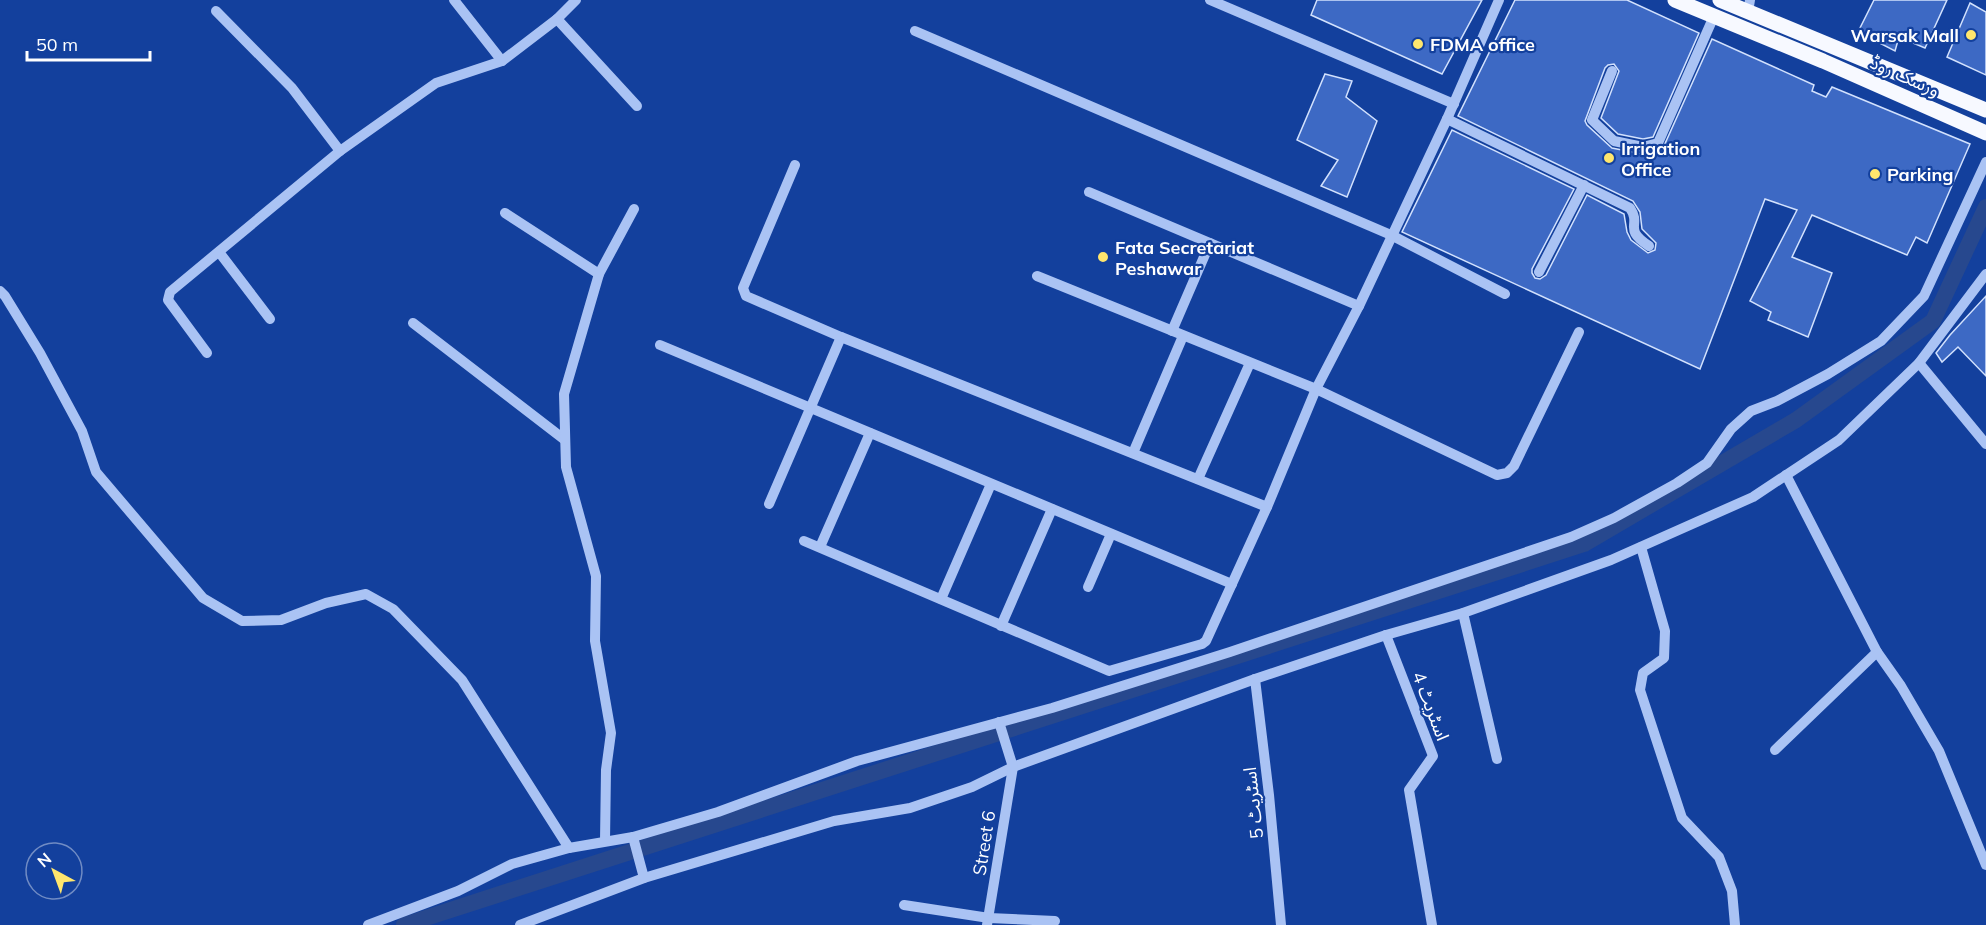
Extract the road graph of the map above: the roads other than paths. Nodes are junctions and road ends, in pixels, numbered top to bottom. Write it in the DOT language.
graph roads {
  1 [pos="454,0"];
  2 [pos="576,0"];
  3 [pos="1210,0"];
  4 [pos="1499,0"];
  5 [pos="1675,0"];
  6 [pos="1720,0"];
  7 [pos="1749,6"];
  8 [pos="216,11"];
  9 [pos="1714,16"];
  10 [pos="557,19"];
  11 [pos="1743,29"];
  12 [pos="915,31"];
  13 [pos="502,61"];
  14 [pos="1612,71"];
  15 [pos="1454,104"];
  16 [pos="637,106"];
  17 [pos="1986,110"];
  18 [pos="1447,119"];
  19 [pos="1986,133"];
  20 [pos="340,151"];
  21 [pos="1986,162"];
  22 [pos="795,165"];
  23 [pos="1584,185"];
  24 [pos="1089,192"];
  25 [pos="634,209"];
  26 [pos="505,213"];
  27 [pos="1391,235"];
  28 [pos="1210,243"];
  29 [pos="1648,246"];
  30 [pos="219,252"];
  31 [pos="1539,272"];
  32 [pos="599,274"];
  33 [pos="1986,274"];
  34 [pos="1037,276"];
  35 [pos="0,291"];
  36 [pos="1505,294"];
  37 [pos="1359,306"];
  38 [pos="270,319"];
  39 [pos="413,323"];
  40 [pos="1172,331"];
  41 [pos="1579,332"];
  42 [pos="1184,336"];
  43 [pos="841,337"];
  44 [pos="660,345"];
  45 [pos="207,353"];
  46 [pos="1250,363"];
  47 [pos="1919,363"];
  48 [pos="1316,389"];
  49 [pos="810,408"];
  50 [pos="870,433"];
  51 [pos="565,440"];
  52 [pos="1986,444"];
  53 [pos="1133,453"];
  54 [pos="1786,475"];
  55 [pos="1198,479"];
  56 [pos="991,483"];
  57 [pos="768,504"];
  58 [pos="1267,507"];
  59 [pos="1052,509"];
  60 [pos="1111,534"];
  61 [pos="804,541"];
  62 [pos="820,547"];
  63 [pos="1641,547"];
  64 [pos="1232,584"];
  65 [pos="1088,587"];
  66 [pos="941,599"];
  67 [pos="1463,613"];
  68 [pos="1000,626"];
  69 [pos="1386,635"];
  70 [pos="1877,652"];
  71 [pos="1255,679"];
  72 [pos="999,723"];
  73 [pos="1775,750"];
  74 [pos="1497,759"];
  75 [pos="1013,766"];
  76 [pos="633,837"];
  77 [pos="605,842"];
  78 [pos="569,848"];
  79 [pos="1986,865"];
  80 [pos="644,878"];
  81 [pos="904,905"];
  82 [pos="988,921"];
  83 [pos="1055,921"];
  84 [pos="368,925"];
  85 [pos="520,925"];
  86 [pos="1281,925"];
  87 [pos="1432,925"];
  88 [pos="1735,925"];
  1 -- 13 [label="street"];
  2 -- 10 [label="street"];
  3 -- 15 [label="street"];
  4 -- 15 [label="street"];
  5 -- 9 [label="main road, ورسک روڈ"];
  6 -- 7 [label="main road, ورسک روڈ"];
  7 -- 11 [label="main road"];
  7 -- 17 [label="main road, ورسک روڈ"];
  8 -- 20 [label="street"];
  9 -- 11 [label="main road, ورسک روڈ"];
  9 -- 14 [label="street"];
  10 -- 13 [label="street"];
  10 -- 16 [label="street"];
  11 -- 19 [label="main road, ورسک روڈ"];
  12 -- 27 [label="street"];
  13 -- 20 [label="street"];
  15 -- 18 [label="street"];
  18 -- 23 [label="street"];
  18 -- 27 [label="street"];
  20 -- 30 [label="street"];
  21 -- 72 [label="street"];
  22 -- 43 [label="street"];
  23 -- 29 [label="street"];
  23 -- 31 [label="street"];
  24 -- 28 [label="street"];
  25 -- 32 [label="street"];
  26 -- 32 [label="street"];
  27 -- 36 [label="street"];
  27 -- 37 [label="street"];
  28 -- 37 [label="street"];
  28 -- 40 [label="street"];
  30 -- 38 [label="street"];
  30 -- 45 [label="street"];
  32 -- 51 [label="street"];
  33 -- 47 [label="street"];
  34 -- 40 [label="street"];
  35 -- 78 [label="street"];
  37 -- 48 [label="street"];
  39 -- 51 [label="street"];
  40 -- 42 [label="street"];
  41 -- 48 [label="street"];
  42 -- 46 [label="street"];
  42 -- 53 [label="street"];
  43 -- 49 [label="street"];
  43 -- 53 [label="street"];
  44 -- 49 [label="street"];
  46 -- 48 [label="street"];
  46 -- 55 [label="street"];
  47 -- 52 [label="street"];
  47 -- 54 [label="street"];
  48 -- 58 [label="street"];
  49 -- 50 [label="street"];
  49 -- 57 [label="street"];
  50 -- 56 [label="street"];
  50 -- 62 [label="street"];
  51 -- 77 [label="street"];
  53 -- 55 [label="street"];
  54 -- 63 [label="street"];
  54 -- 70 [label="street"];
  55 -- 58 [label="street"];
  56 -- 59 [label="street"];
  56 -- 66 [label="street"];
  58 -- 64 [label="street"];
  59 -- 60 [label="street"];
  59 -- 68 [label="street"];
  60 -- 64 [label="street"];
  60 -- 65 [label="street"];
  61 -- 62 [label="street"];
  62 -- 66 [label="street"];
  63 -- 67 [label="street"];
  63 -- 88 [label="street"];
  64 -- 68 [label="street"];
  66 -- 68 [label="street"];
  67 -- 69 [label="street"];
  67 -- 74 [label="street"];
  69 -- 71 [label="street"];
  69 -- 87 [label="street, اسٹریٹ 4"];
  70 -- 73 [label="street"];
  70 -- 79 [label="street"];
  71 -- 75 [label="street"];
  71 -- 86 [label="street, اسٹریٹ 5"];
  72 -- 75 [label="street"];
  72 -- 76 [label="street"];
  75 -- 80 [label="street"];
  75 -- 82 [label="street, Street 6"];
  76 -- 77 [label="street"];
  76 -- 80 [label="street"];
  77 -- 78 [label="street"];
  78 -- 84 [label="street"];
  80 -- 85 [label="street"];
  81 -- 82 [label="street"];
  82 -- 83 [label="street"];
}
